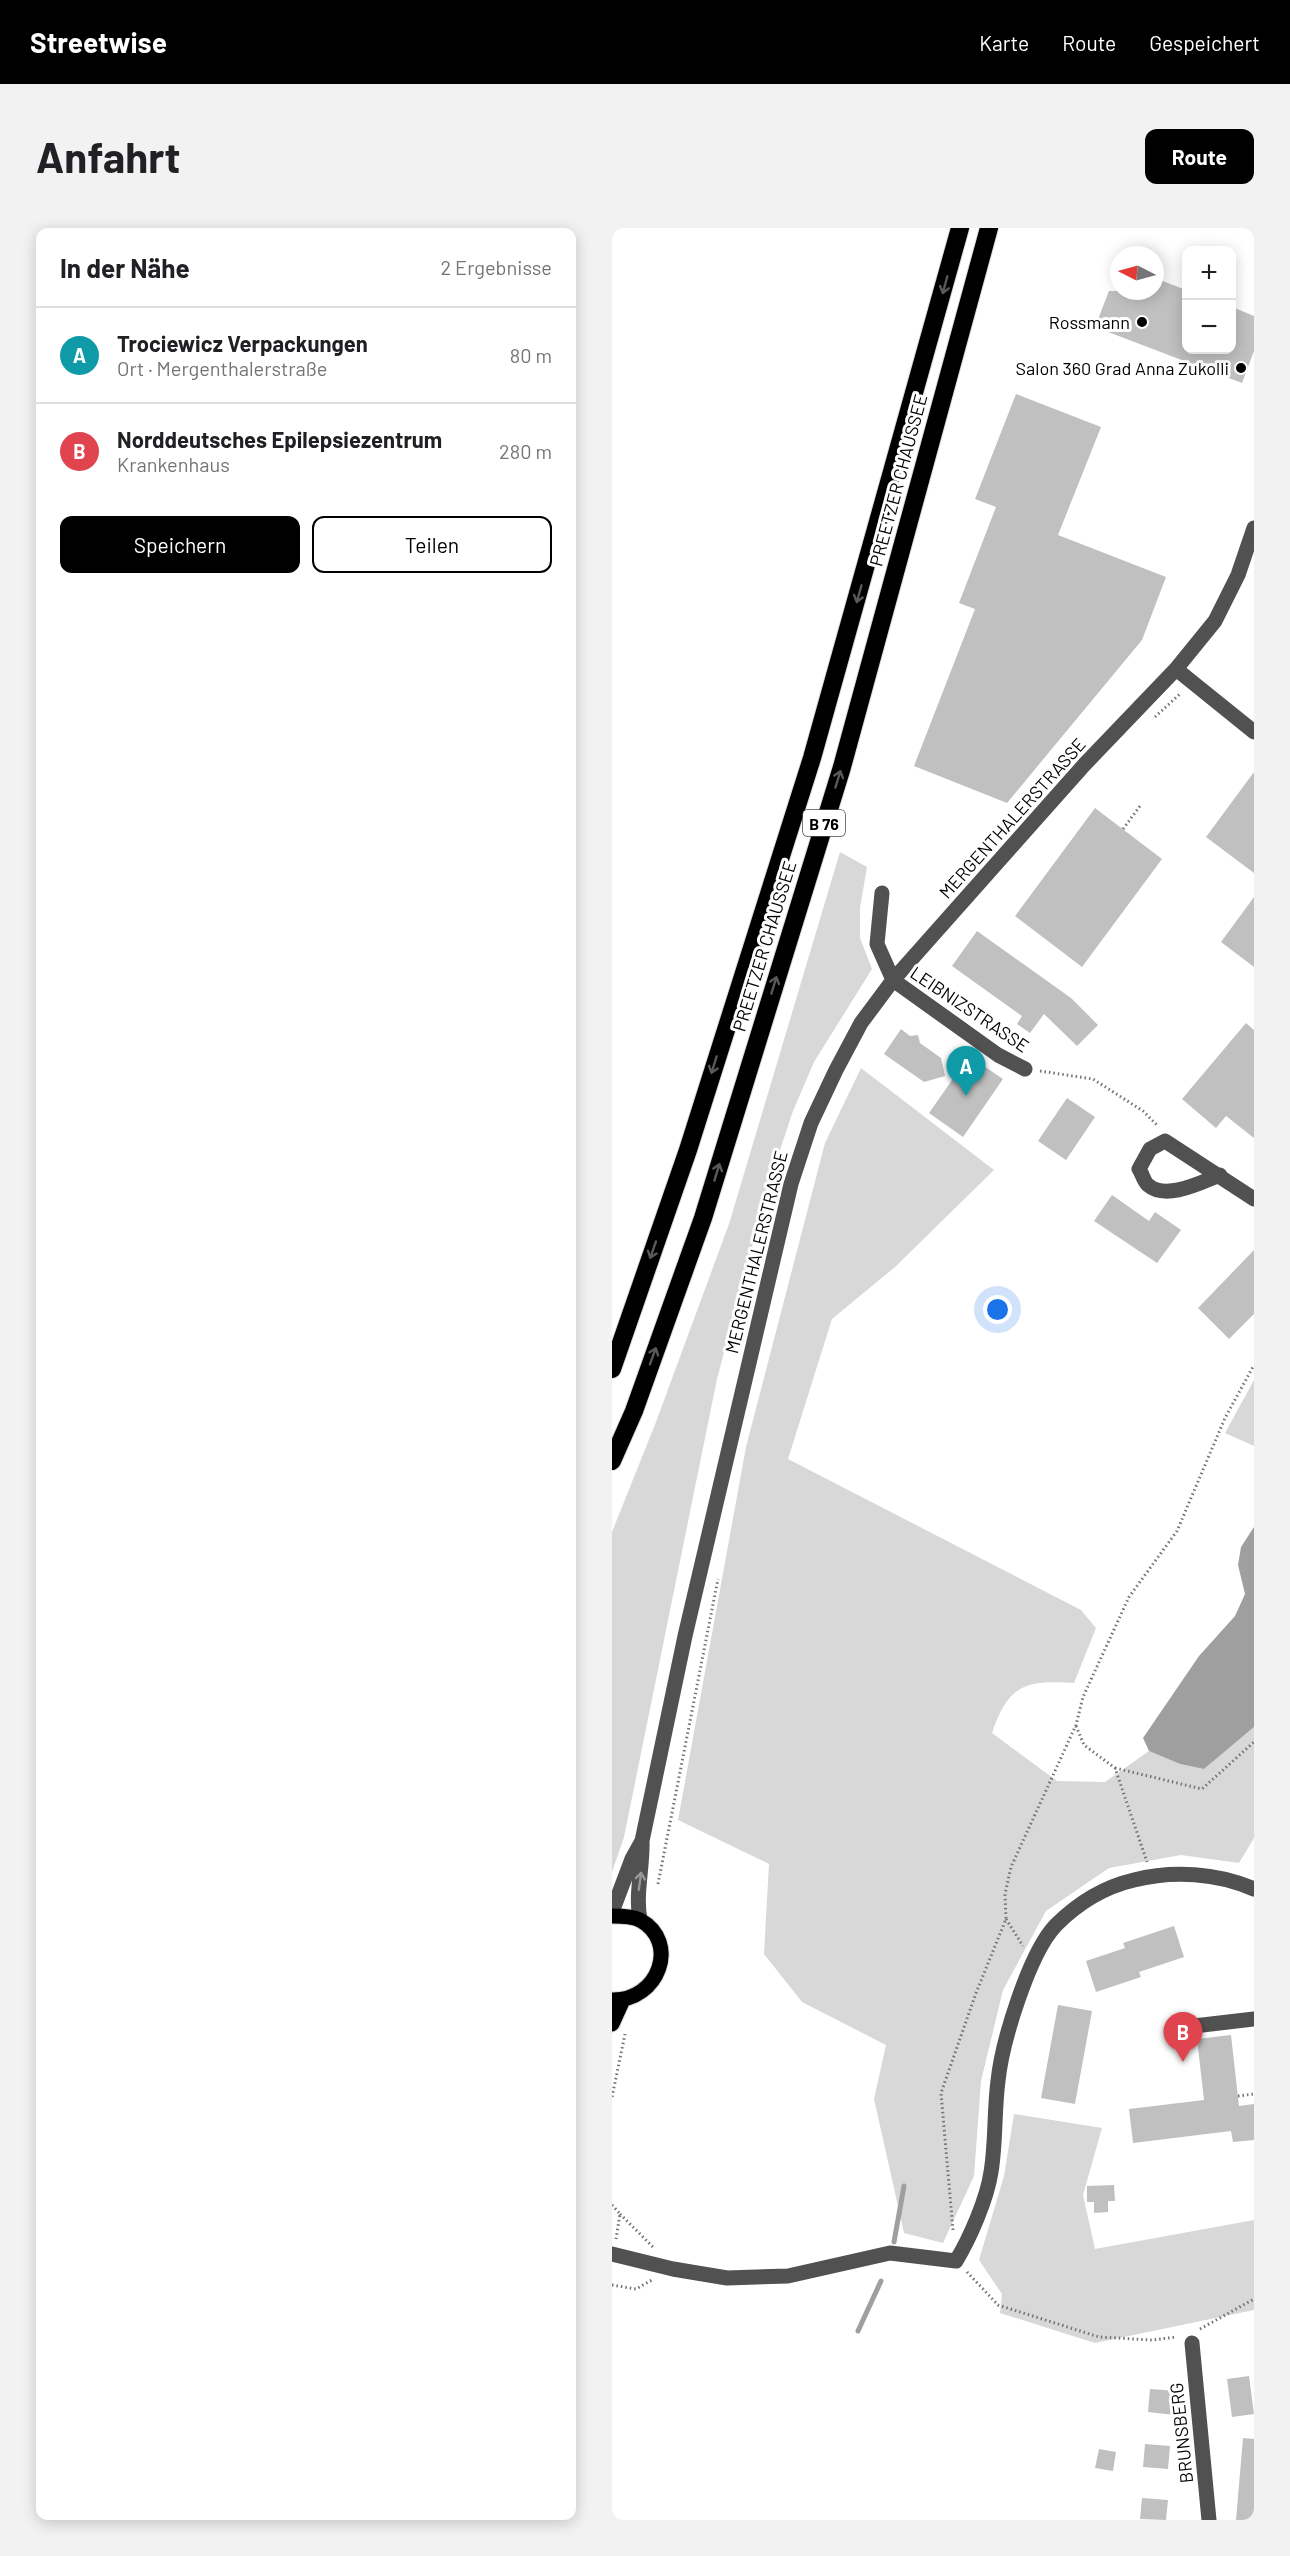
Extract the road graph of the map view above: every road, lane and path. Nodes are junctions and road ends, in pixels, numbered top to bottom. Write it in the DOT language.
graph roads {
  1 [pos="960,228"];
  2 [pos="989,228"];
  3 [pos="1254,528"];
  4 [pos="1176,669"];
  5 [pos="1192,683"];
  6 [pos="1152,721"];
  7 [pos="1254,732"];
  8 [pos="1140,806"];
  9 [pos="1123,830"];
  10 [pos="882,893"];
  11 [pos="893,980"];
  12 [pos="1025,1069"];
  13 [pos="1165,1141"];
  14 [pos="1220,1175"];
  15 [pos="1254,1199"];
  16 [pos="1254,1365"];
  17 [pos="612,1369"];
  18 [pos="612,1461"];
  19 [pos="719,1572"];
  20 [pos="1076,1725"];
  21 [pos="1254,1742"];
  22 [pos="1115,1768"];
  23 [pos="642,1841"];
  24 [pos="1149,1876"];
  25 [pos="657,1887"];
  26 [pos="1254,1889"];
  27 [pos="612,1914"];
  28 [pos="1006,1919"];
  29 [pos="640,1920"];
  30 [pos="1034,1963"];
  31 [pos="617,2000"];
  32 [pos="1254,2019"];
  33 [pos="1194,2026"];
  34 [pos="619,2027"];
  35 [pos="1254,2094"];
  36 [pos="1238,2096"];
  37 [pos="612,2097"];
  38 [pos="612,2205"];
  39 [pos="620,2214"];
  40 [pos="612,2254"];
  41 [pos="956,2261"];
  42 [pos="673,2269"];
  43 [pos="612,2285"];
  44 [pos="1254,2299"];
  45 [pos="1190,2336"];
  46 [pos="1209,2520"];
  1 -- 17 [label="highway, PREETZER CHAUSSEE / B 76, one-way"];
  18 -- 2 [label="highway, PREETZER CHAUSSEE / B 76, one-way"];
  3 -- 4 [label="street, MERGENTHALERSTRASSE"];
  4 -- 5 [label="street"];
  4 -- 11 [label="street, MERGENTHALERSTRASSE"];
  5 -- 6 [label="path"];
  5 -- 7 [label="street"];
  8 -- 9 [label="path"];
  10 -- 11 [label="street"];
  11 -- 12 [label="street, LEIBNIZSTRASSE"];
  11 -- 23 [label="street, MERGENTHALERSTRASSE"];
  12 -- 13 [label="path"];
  13 -- 14 [label="street"];
  13 -- 14 [label="street"];
  14 -- 15 [label="street"];
  16 -- 20 [label="path"];
  19 -- 25 [label="path"];
  20 -- 22 [label="path"];
  20 -- 28 [label="path"];
  21 -- 22 [label="path"];
  22 -- 24 [label="path"];
  23 -- 27 [label="street, MERGENTHALERSTRASSE"];
  29 -- 23 [label="street, MERGENTHALERSTRASSE, one-way"];
  24 -- 26 [label="street"];
  24 -- 30 [label="street"];
  27 -- 29 [label="main road"];
  28 -- 30 [label="path"];
  28 -- 41 [label="path"];
  29 -- 31 [label="main road"];
  30 -- 41 [label="street"];
  31 -- 34 [label="main road"];
  32 -- 33 [label="street"];
  34 -- 37 [label="path"];
  35 -- 36 [label="path"];
  38 -- 39 [label="path"];
  39 -- 40 [label="path"];
  39 -- 42 [label="path"];
  40 -- 42 [label="street"];
  41 -- 42 [label="street"];
  41 -- 45 [label="path"];
  42 -- 43 [label="path"];
  44 -- 45 [label="path"];
  45 -- 46 [label="street, BRUNSBERG"];
}
